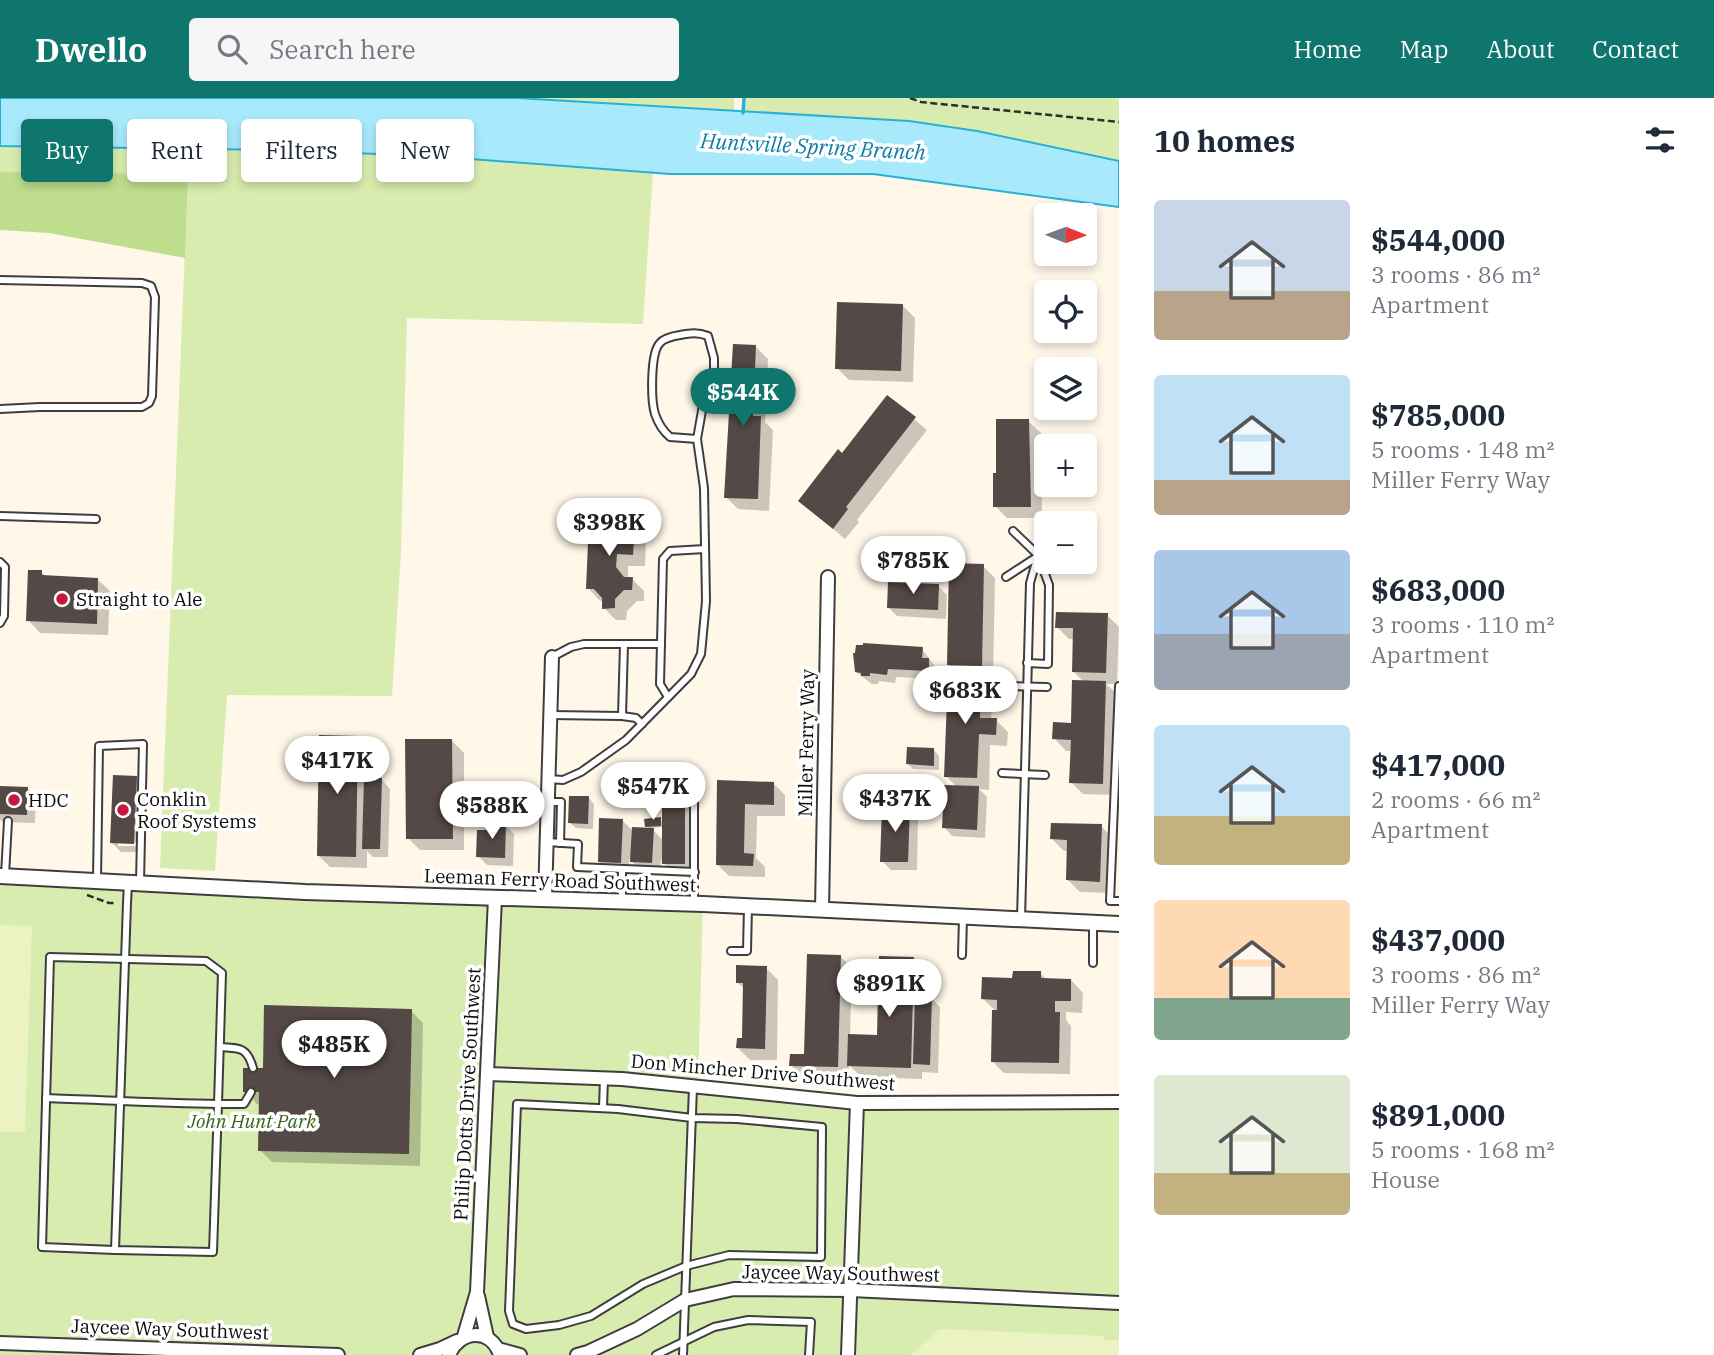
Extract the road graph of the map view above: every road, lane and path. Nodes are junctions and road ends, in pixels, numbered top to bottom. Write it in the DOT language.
graph roads {
  1 [pos="910,98"];
  2 [pos="1119,122"];
  3 [pos="0,280"];
  4 [pos="0,410"];
  5 [pos="697,439"];
  6 [pos="0,516"];
  7 [pos="96,519"];
  8 [pos="1013,531"];
  9 [pos="705,549"];
  10 [pos="1034,551"];
  11 [pos="1034,558"];
  12 [pos="0,562"];
  13 [pos="1034,569"];
  14 [pos="1045,574"];
  15 [pos="828,577"];
  16 [pos="1006,577"];
  17 [pos="0,623"];
  18 [pos="624,644"];
  19 [pos="661,644"];
  20 [pos="552,657"];
  21 [pos="1027,663"];
  22 [pos="1004,686"];
  23 [pos="1027,686"];
  24 [pos="1119,686"];
  25 [pos="1047,687"];
  26 [pos="668,697"];
  27 [pos="550,715"];
  28 [pos="622,716"];
  29 [pos="642,724"];
  30 [pos="1002,773"];
  31 [pos="1024,774"];
  32 [pos="1045,775"];
  33 [pos="548,779"];
  34 [pos="694,799"];
  35 [pos="547,802"];
  36 [pos="8,821"];
  37 [pos="546,842"];
  38 [pos="560,843"];
  39 [pos="622,869"];
  40 [pos="695,872"];
  41 [pos="2,876"];
  42 [pos="97,880"];
  43 [pos="134,882"];
  44 [pos="79,894"];
  45 [pos="495,898"];
  46 [pos="545,899"];
  47 [pos="622,901"];
  48 [pos="1119,901"];
  49 [pos="127,903"];
  50 [pos="694,904"];
  51 [pos="748,906"];
  52 [pos="822,910"];
  53 [pos="963,916"];
  54 [pos="1021,919"];
  55 [pos="1093,923"];
  56 [pos="1119,924"];
  57 [pos="731,951"];
  58 [pos="962,954"];
  59 [pos="125,959"];
  60 [pos="1093,962"];
  61 [pos="220,1047"];
  62 [pos="253,1068"];
  63 [pos="487,1074"];
  64 [pos="604,1078"];
  65 [pos="693,1087"];
  66 [pos="251,1092"];
  67 [pos="46,1098"];
  68 [pos="120,1101"];
  69 [pos="1119,1102"];
  70 [pos="857,1103"];
  71 [pos="218,1104"];
  72 [pos="603,1108"];
  73 [pos="692,1118"];
  74 [pos="115,1250"];
  75 [pos="686,1266"];
  76 [pos="851,1290"];
  77 [pos="477,1292"];
  78 [pos="685,1300"];
  79 [pos="1119,1303"];
  80 [pos="487,1337"];
  81 [pos="461,1339"];
  82 [pos="0,1343"];
  83 [pos="683,1343"];
  84 [pos="499,1352"];
  85 [pos="338,1355"];
  86 [pos="420,1355"];
  87 [pos="449,1355"];
  88 [pos="520,1355"];
  89 [pos="577,1355"];
  90 [pos="656,1355"];
  91 [pos="683,1355"];
  92 [pos="809,1355"];
  93 [pos="848,1355"];
  1 -- 2 [label="path"];
  3 -- 4 [label="lane"];
  5 -- 5 [label="lane"];
  5 -- 9 [label="lane"];
  6 -- 7 [label="lane"];
  8 -- 10 [label="lane"];
  9 -- 19 [label="lane"];
  9 -- 26 [label="lane"];
  11 -- 16 [label="lane"];
  12 -- 17 [label="lane"];
  13 -- 21 [label="lane"];
  14 -- 21 [label="lane"];
  15 -- 52 [label="street, Miller Ferry Way"];
  18 -- 19 [label="lane"];
  18 -- 20 [label="lane"];
  18 -- 28 [label="lane"];
  19 -- 26 [label="lane"];
  20 -- 27 [label="street"];
  21 -- 23 [label="lane"];
  22 -- 23 [label="lane"];
  23 -- 25 [label="lane"];
  23 -- 31 [label="lane"];
  24 -- 48 [label="lane"];
  26 -- 29 [label="lane"];
  27 -- 28 [label="lane"];
  27 -- 33 [label="street"];
  28 -- 29 [label="lane"];
  29 -- 33 [label="lane"];
  30 -- 31 [label="lane"];
  31 -- 32 [label="lane"];
  31 -- 54 [label="lane"];
  33 -- 35 [label="street"];
  34 -- 40 [label="lane"];
  35 -- 37 [label="street"];
  35 -- 38 [label="lane"];
  36 -- 41 [label="lane"];
  37 -- 38 [label="lane"];
  37 -- 46 [label="street"];
  38 -- 39 [label="lane"];
  39 -- 40 [label="lane"];
  39 -- 47 [label="lane"];
  40 -- 50 [label="lane"];
  41 -- 42 [label="street, Leeman Ferry Road Southwest"];
  42 -- 43 [label="street, Leeman Ferry Road Southwest"];
  42 -- 43 [label="lane"];
  43 -- 45 [label="street, Leeman Ferry Road Southwest"];
  43 -- 49 [label="lane"];
  44 -- 49 [label="path"];
  45 -- 46 [label="street, Leeman Ferry Road Southwest"];
  45 -- 63 [label="street, Philip Dotts Drive Southwest"];
  46 -- 47 [label="street, Leeman Ferry Road Southwest"];
  47 -- 50 [label="street, Leeman Ferry Road Southwest"];
  49 -- 59 [label="lane"];
  50 -- 51 [label="street, Leeman Ferry Road Southwest"];
  51 -- 52 [label="street, Leeman Ferry Road Southwest"];
  51 -- 57 [label="lane"];
  52 -- 53 [label="street, Leeman Ferry Road Southwest"];
  53 -- 54 [label="street, Leeman Ferry Road Southwest"];
  53 -- 58 [label="lane"];
  54 -- 55 [label="street, Leeman Ferry Road Southwest"];
  55 -- 56 [label="street, Leeman Ferry Road Southwest"];
  55 -- 60 [label="lane"];
  59 -- 61 [label="lane"];
  59 -- 67 [label="lane"];
  59 -- 68 [label="lane"];
  61 -- 62 [label="lane"];
  61 -- 71 [label="lane"];
  63 -- 64 [label="street, Don Mincher Drive Southwest"];
  63 -- 77 [label="street, Philip Dotts Drive Southwest"];
  64 -- 65 [label="street, Don Mincher Drive Southwest"];
  64 -- 72 [label="lane"];
  65 -- 70 [label="street, Don Mincher Drive Southwest"];
  65 -- 73 [label="lane"];
  66 -- 71 [label="lane"];
  67 -- 68 [label="lane"];
  67 -- 74 [label="lane"];
  68 -- 71 [label="lane"];
  68 -- 74 [label="lane"];
  69 -- 70 [label="street, Don Mincher Drive Southwest"];
  70 -- 76 [label="street"];
  71 -- 74 [label="lane"];
  72 -- 73 [label="lane"];
  72 -- 75 [label="lane"];
  73 -- 75 [label="lane"];
  73 -- 75 [label="lane"];
  75 -- 78 [label="lane"];
  76 -- 78 [label="street, Jaycee Way Southwest"];
  76 -- 79 [label="street, Jaycee Way Southwest"];
  76 -- 93 [label="street"];
  77 -- 80 [label="street, Philip Dotts Drive Southwest"];
  77 -- 81 [label="street, Philip Dotts Drive Southwest"];
  78 -- 83 [label="lane"];
  78 -- 89 [label="street, Jaycee Way Southwest"];
  80 -- 81 [label="street"];
  80 -- 84 [label="street"];
  81 -- 86 [label="street"];
  81 -- 87 [label="street, Philip Dotts Drive Southwest"];
  82 -- 85 [label="street, Jaycee Way Southwest"];
  83 -- 90 [label="lane"];
  83 -- 91 [label="lane"];
  83 -- 92 [label="lane"];
  84 -- 88 [label="street"];
}
